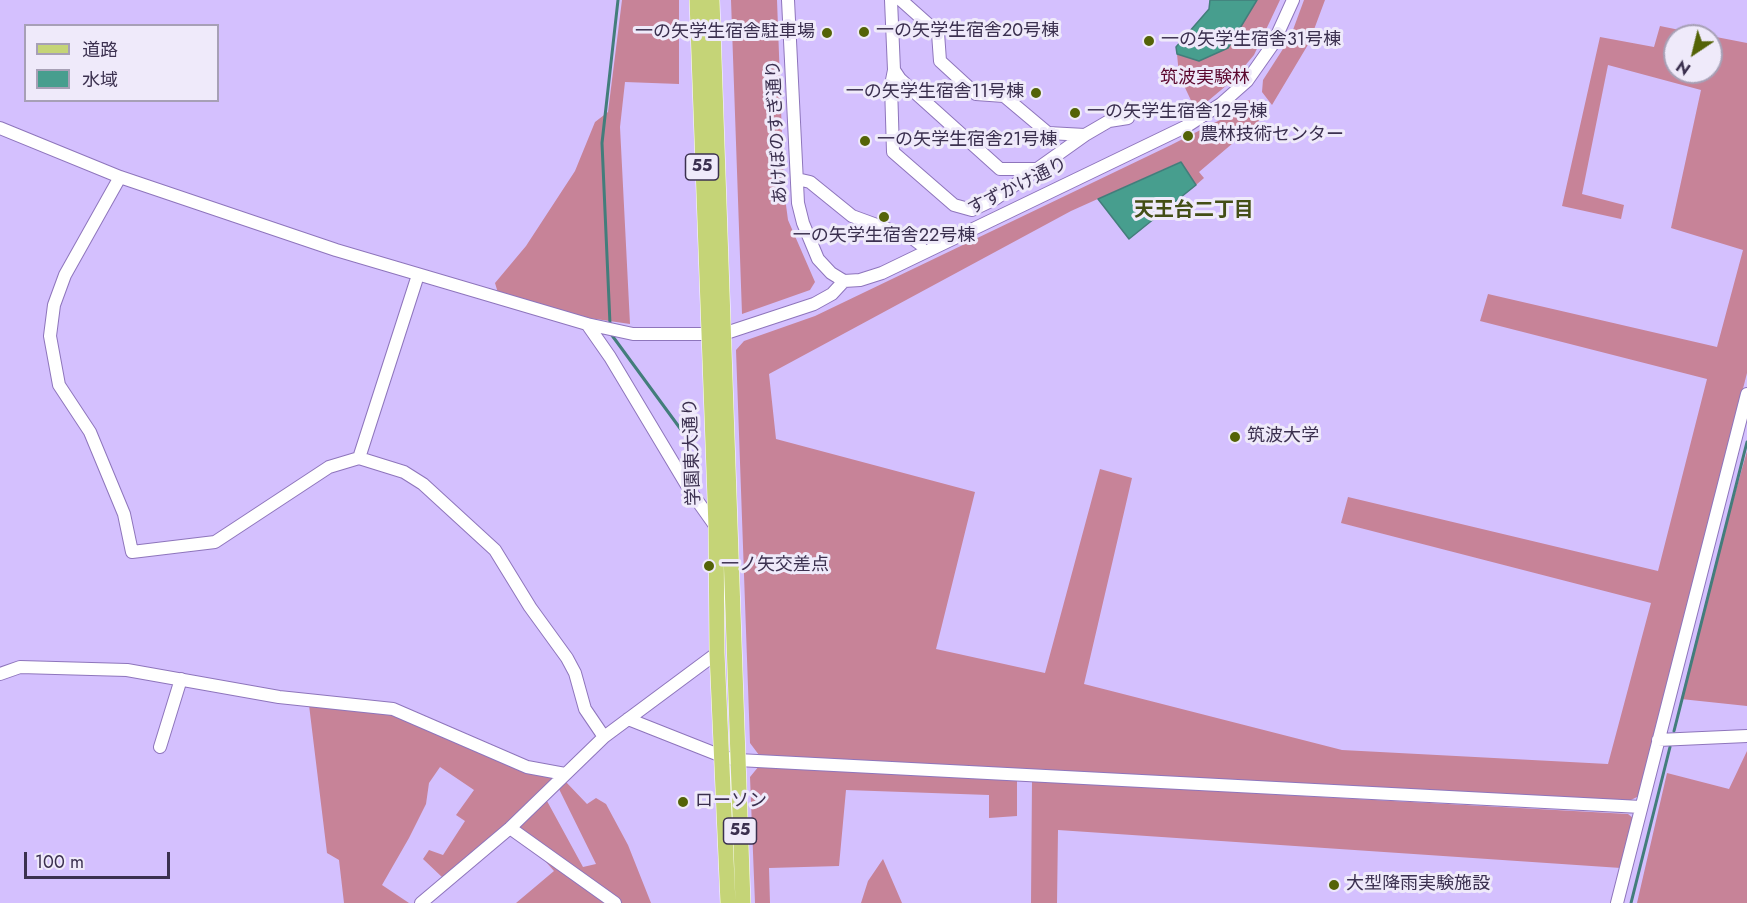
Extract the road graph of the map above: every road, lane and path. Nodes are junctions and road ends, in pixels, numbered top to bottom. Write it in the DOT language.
graph roads {
  1 [pos="697,0"];
  2 [pos="712,0"];
  3 [pos="788,0"];
  4 [pos="891,0"];
  5 [pos="902,0"];
  6 [pos="1293,0"];
  7 [pos="894,69"];
  8 [pos="1128,118"];
  9 [pos="0,128"];
  10 [pos="1085,135"];
  11 [pos="1035,169"];
  12 [pos="120,177"];
  13 [pos="797,178"];
  14 [pos="920,244"];
  15 [pos="418,275"];
  16 [pos="844,281"];
  17 [pos="587,324"];
  18 [pos="715,334"];
  19 [pos="1747,394"];
  20 [pos="360,458"];
  21 [pos="716,527"];
  22 [pos="717,653"];
  23 [pos="0,674"];
  24 [pos="181,679"];
  25 [pos="628,719"];
  26 [pos="1747,736"];
  27 [pos="604,737"];
  28 [pos="1658,740"];
  29 [pos="160,747"];
  30 [pos="731,758"];
  31 [pos="565,774"];
  32 [pos="1641,807"];
  33 [pos="510,828"];
  34 [pos="421,903"];
  35 [pos="615,903"];
  36 [pos="728,903"];
  37 [pos="743,903"];
  38 [pos="1617,903"];
  1 -- 18 [label="main road, 学園東大通り / 55"];
  2 -- 18 [label="main road, 学園東大通り / 55"];
  3 -- 13 [label="street, あけぼのすぎ通り"];
  4 -- 7 [label="street"];
  5 -- 10 [label="street"];
  6 -- 16 [label="street, すずかけ通り"];
  7 -- 11 [label="street"];
  7 -- 11 [label="street"];
  8 -- 10 [label="street"];
  9 -- 12 [label="street, すずかけ通り"];
  10 -- 11 [label="street"];
  12 -- 15 [label="street, すずかけ通り"];
  12 -- 20 [label="street"];
  13 -- 14 [label="street"];
  13 -- 16 [label="street, あけぼのすぎ通り"];
  15 -- 17 [label="street, すずかけ通り"];
  15 -- 20 [label="street"];
  16 -- 18 [label="street, すずかけ通り"];
  17 -- 18 [label="street, すずかけ通り"];
  17 -- 21 [label="street"];
  18 -- 21 [label="main road, 学園東大通り / 55"];
  18 -- 30 [label="main road, 学園東大通り / 55"];
  19 -- 28 [label="street"];
  20 -- 27 [label="street"];
  21 -- 22 [label="main road, 学園東大通り / 55"];
  22 -- 25 [label="street"];
  22 -- 30 [label="main road, 学園東大通り / 55"];
  23 -- 24 [label="street"];
  24 -- 29 [label="street"];
  24 -- 31 [label="street"];
  25 -- 27 [label="street"];
  25 -- 30 [label="street"];
  26 -- 28 [label="street"];
  27 -- 31 [label="street"];
  28 -- 32 [label="street"];
  30 -- 32 [label="street"];
  30 -- 36 [label="main road, 学園東大通り / 55"];
  30 -- 37 [label="main road, 学園東大通り / 55"];
  31 -- 33 [label="street"];
  32 -- 38 [label="street"];
  33 -- 34 [label="street"];
  33 -- 35 [label="street"];
}
